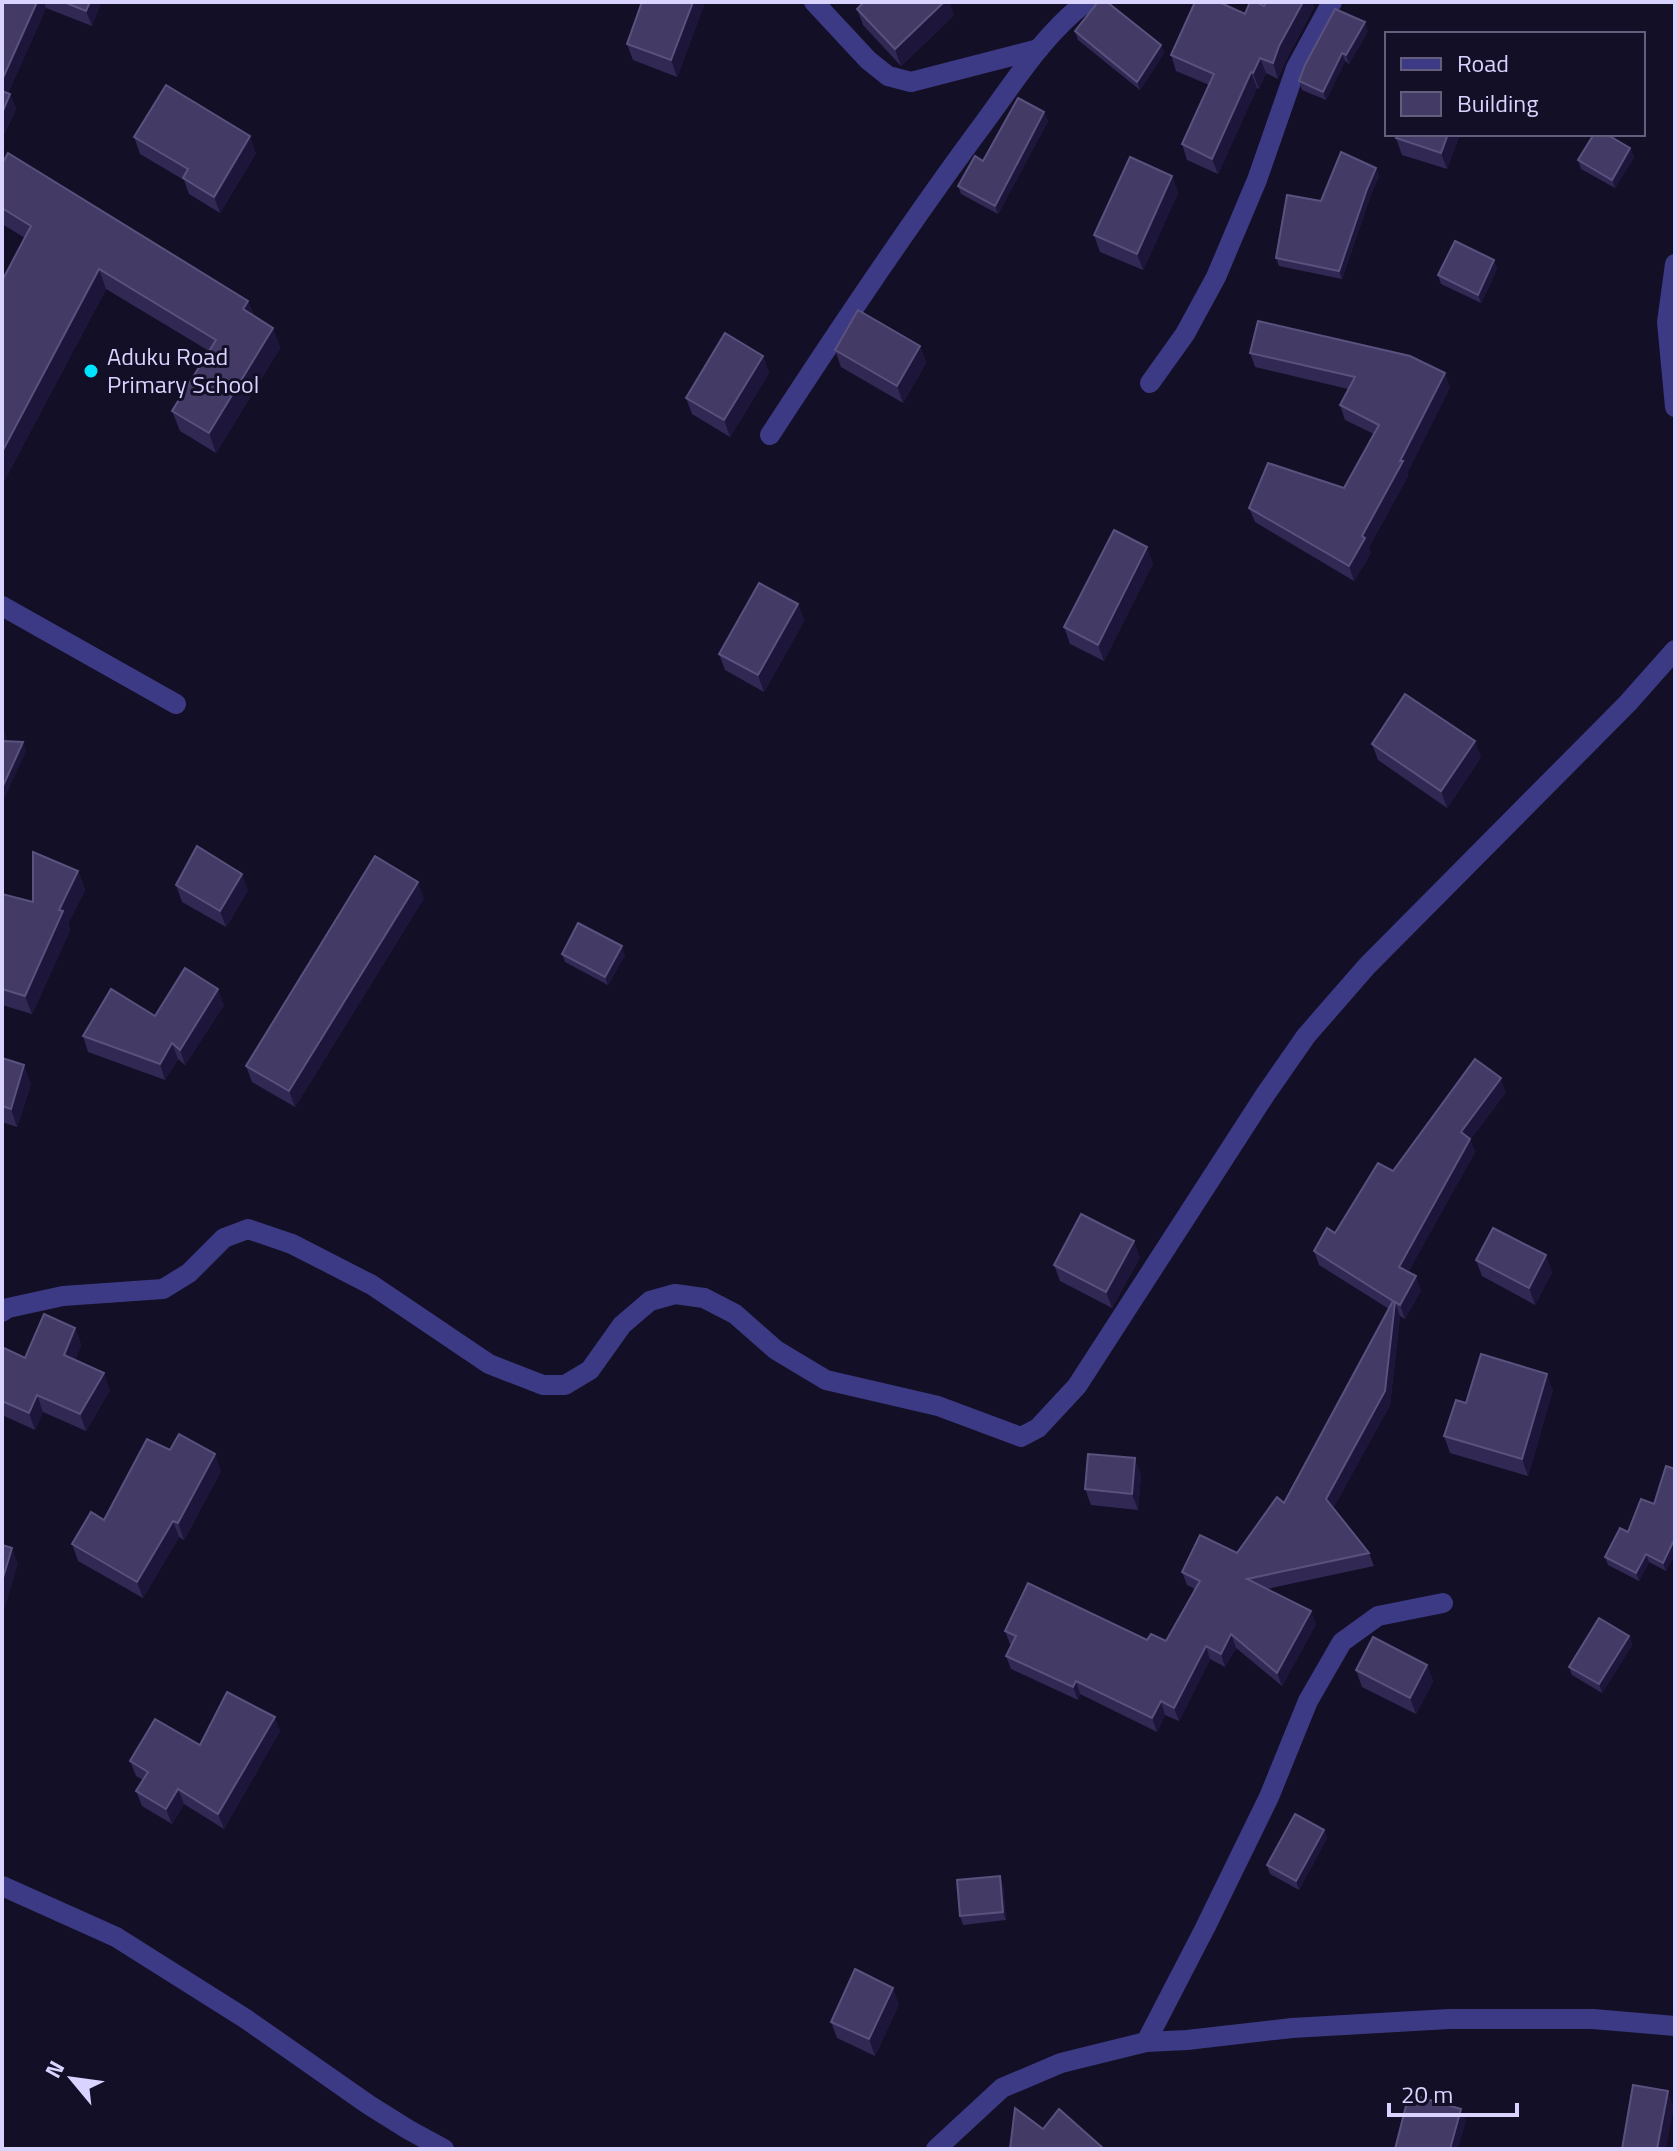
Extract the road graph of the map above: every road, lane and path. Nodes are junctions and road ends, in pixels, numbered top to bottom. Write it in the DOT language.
graph roads {
  1 [pos="814,2"];
  2 [pos="1086,2"];
  3 [pos="1332,2"];
  4 [pos="1039,49"];
  5 [pos="1675,264"];
  6 [pos="1150,383"];
  7 [pos="1675,407"];
  8 [pos="770,435"];
  9 [pos="2,606"];
  10 [pos="1675,650"];
  11 [pos="176,704"];
  12 [pos="2,1312"];
  13 [pos="1443,1603"];
  14 [pos="2,1886"];
  15 [pos="1675,2026"];
  16 [pos="1146,2042"];
  17 [pos="444,2149"];
  18 [pos="936,2149"];
  1 -- 4 [label="street"];
  2 -- 4 [label="street"];
  3 -- 6 [label="street"];
  4 -- 8 [label="street"];
  5 -- 7 [label="street"];
  9 -- 11 [label="street"];
  10 -- 12 [label="street"];
  13 -- 16 [label="street"];
  14 -- 17 [label="street"];
  15 -- 16 [label="street"];
  16 -- 18 [label="street"];
}
